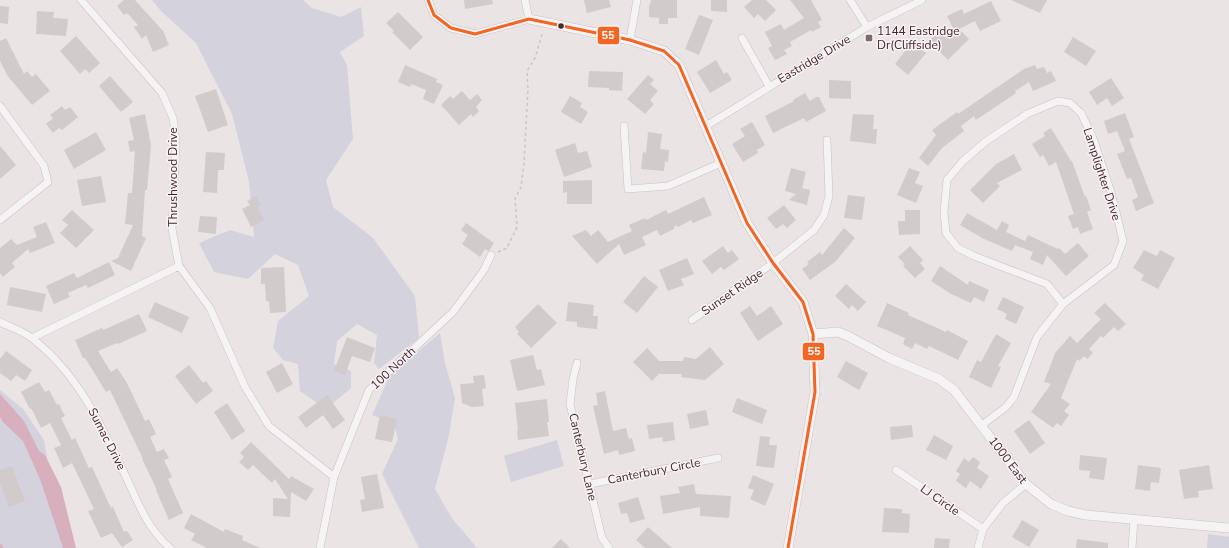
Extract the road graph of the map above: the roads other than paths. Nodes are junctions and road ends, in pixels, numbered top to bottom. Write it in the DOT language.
graph roads {
  1 [pos="81,0"];
  2 [pos="428,0"];
  3 [pos="525,0"];
  4 [pos="637,0"];
  5 [pos="850,0"];
  6 [pos="922,0"];
  7 [pos="530,19"];
  8 [pos="867,27"];
  9 [pos="742,38"];
  10 [pos="630,40"];
  11 [pos="769,86"];
  12 [pos="0,106"];
  13 [pos="624,126"];
  14 [pos="706,126"];
  15 [pos="827,140"];
  16 [pos="721,163"];
  17 [pos="0,220"];
  18 [pos="491,255"];
  19 [pos="773,263"];
  20 [pos="179,266"];
  21 [pos="1063,304"];
  22 [pos="692,320"];
  23 [pos="0,322"];
  24 [pos="813,334"];
  25 [pos="32,338"];
  26 [pos="578,363"];
  27 [pos="982,425"];
  28 [pos="718,458"];
  29 [pos="896,470"];
  30 [pos="334,477"];
  31 [pos="590,484"];
  32 [pos="1026,484"];
  33 [pos="1134,520"];
  34 [pos="1229,528"];
  35 [pos="983,529"];
  36 [pos="170,548"];
  37 [pos="320,548"];
  38 [pos="609,548"];
  39 [pos="788,548"];
  40 [pos="978,548"];
  41 [pos="1132,548"];
  1 -- 20 [label="street, Thrushwood Drive"];
  2 -- 7 [label="street"];
  3 -- 7 [label="street"];
  4 -- 10 [label="street"];
  5 -- 8 [label="street"];
  6 -- 8 [label="street, Eastridge Drive"];
  7 -- 10 [label="street"];
  8 -- 11 [label="street, Eastridge Drive"];
  9 -- 11 [label="street, Eastridge Drive"];
  10 -- 14 [label="street"];
  11 -- 14 [label="street, Eastridge Drive"];
  12 -- 17 [label="street"];
  13 -- 16 [label="street"];
  14 -- 16 [label="street"];
  15 -- 19 [label="street, Sunset Ridge"];
  16 -- 19 [label="street"];
  18 -- 30 [label="street, 100 North"];
  19 -- 22 [label="street, Sunset Ridge"];
  19 -- 24 [label="street"];
  20 -- 25 [label="street"];
  20 -- 30 [label="street, Thrushwood Drive"];
  21 -- 21 [label="street, Lamplighter Drive"];
  21 -- 27 [label="street, Lamplighter Drive"];
  23 -- 25 [label="street, Sumac Drive"];
  24 -- 27 [label="street, 1000 East"];
  24 -- 39 [label="street"];
  25 -- 36 [label="street, Sumac Drive"];
  26 -- 31 [label="street, Canterbury Lane"];
  27 -- 32 [label="street, 1000 East"];
  28 -- 31 [label="street, Canterbury Circle"];
  29 -- 35 [label="street, LJ Circle"];
  30 -- 37 [label="street, 100 North"];
  31 -- 38 [label="street, Canterbury Lane"];
  32 -- 33 [label="street, 1000 East"];
  32 -- 35 [label="street"];
  33 -- 34 [label="street, 1000 East"];
  33 -- 41 [label="street"];
  35 -- 40 [label="street"];
}
